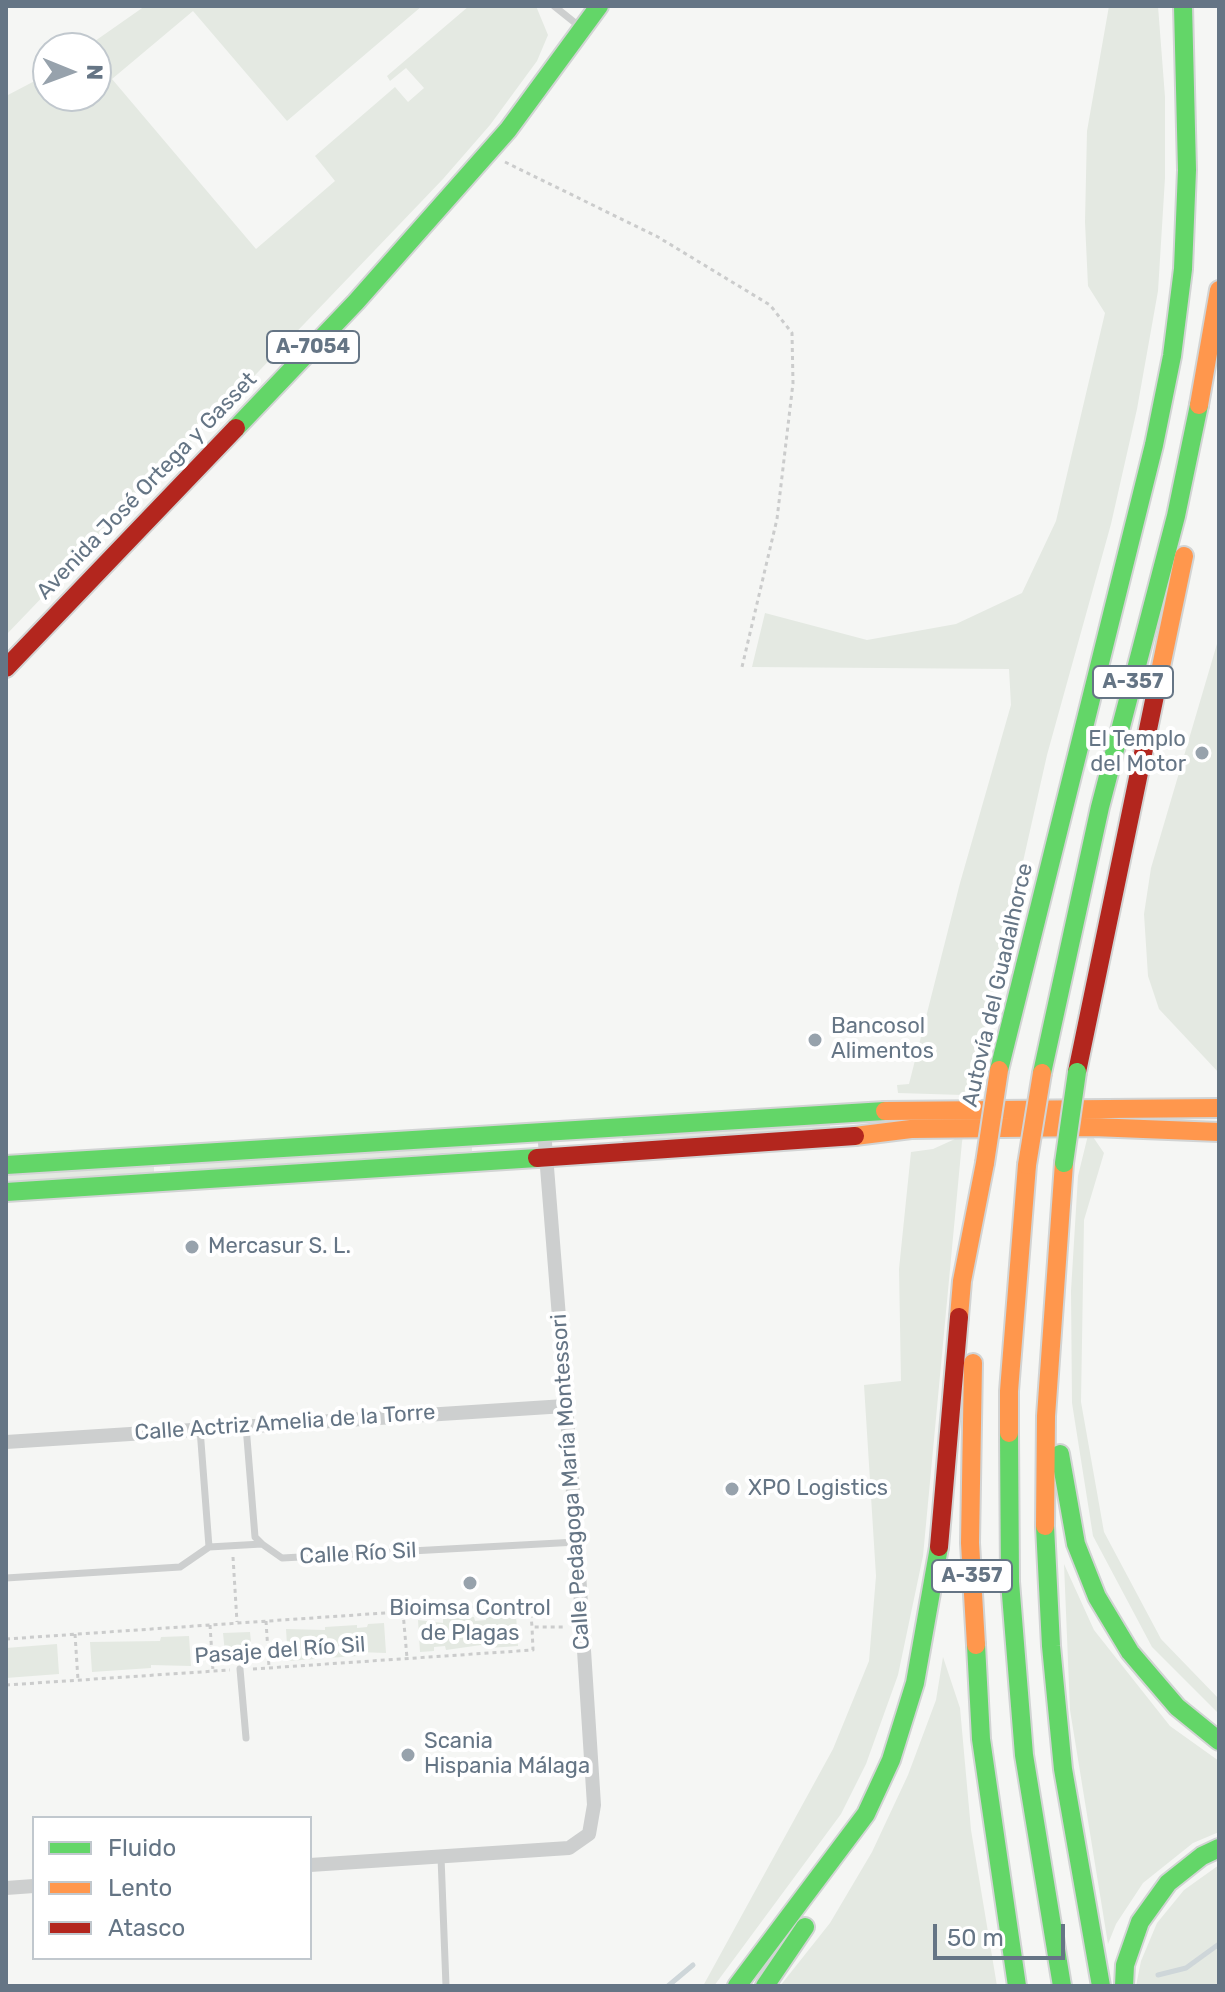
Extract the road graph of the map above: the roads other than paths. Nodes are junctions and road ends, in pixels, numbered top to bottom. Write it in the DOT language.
graph roads {
  1 [pos="554,6"];
  2 [pos="599,6"];
  3 [pos="1183,6"];
  4 [pos="580,27"];
  5 [pos="1219,290"];
  6 [pos="1219,379"];
  7 [pos="6,668"];
  8 [pos="1219,1108"];
  9 [pos="1023,1118"];
  10 [pos="544,1130"];
  11 [pos="1219,1132"];
  12 [pos="548,1157"];
  13 [pos="985,1163"];
  14 [pos="6,1165"];
  15 [pos="6,1192"];
  16 [pos="1053,1293"];
  17 [pos="565,1406"];
  18 [pos="246,1426"];
  19 [pos="200,1429"];
  20 [pos="6,1442"];
  21 [pos="577,1542"];
  22 [pos="262,1544"];
  23 [pos="209,1547"];
  24 [pos="6,1578"];
  25 [pos="240,1669"];
  26 [pos="246,1738"];
  27 [pos="1219,1741"];
  28 [pos="866,1814"];
  29 [pos="1219,1848"];
  30 [pos="441,1857"];
  31 [pos="312,1865"];
  32 [pos="32,1886"];
  33 [pos="6,1888"];
  34 [pos="446,1986"];
  35 [pos="737,1986"];
  36 [pos="765,1986"];
  37 [pos="1017,1986"];
  38 [pos="1062,1986"];
  39 [pos="1101,1986"];
  40 [pos="1124,1986"];
  1 -- 4 [label="lane"];
  2 -- 4 [label="main road, Avenida José Ortega y Gasset / A-7054"];
  3 -- 13 [label="main road, Autovía del Guadalhorce / A-357, bridge"];
  4 -- 7 [label="main road, Avenida José Ortega y Gasset / A-7054"];
  5 -- 38 [label="main road, A-357, bridge"];
  6 -- 16 [label="main road, bridge"];
  8 -- 9 [label="main road"];
  9 -- 10 [label="main road"];
  9 -- 11 [label="main road"];
  9 -- 12 [label="main road"];
  10 -- 12 [label="street, Calle Pedagoga María Montessori"];
  10 -- 14 [label="main road"];
  12 -- 15 [label="main road"];
  12 -- 17 [label="street, Calle Pedagoga María Montessori"];
  13 -- 28 [label="main road"];
  13 -- 37 [label="main road, Autovía del Guadalhorce / A-357"];
  16 -- 27 [label="main road"];
  16 -- 39 [label="main road"];
  17 -- 18 [label="street, Calle Actriz Amelia de la Torre"];
  17 -- 21 [label="street, Calle Pedagoga María Montessori"];
  18 -- 19 [label="street, Calle Actriz Amelia de la Torre"];
  18 -- 22 [label="lane"];
  19 -- 20 [label="street, Calle Actriz Amelia de la Torre"];
  19 -- 23 [label="lane"];
  21 -- 22 [label="lane, Calle Río Sil"];
  21 -- 30 [label="street, Calle Pedagoga María Montessori"];
  22 -- 23 [label="lane, Calle Río Sil"];
  23 -- 24 [label="lane, Calle Río Sil"];
  25 -- 26 [label="lane"];
  28 -- 35 [label="main road"];
  28 -- 36 [label="main road"];
  29 -- 40 [label="main road"];
  30 -- 31 [label="street"];
  30 -- 34 [label="lane"];
  32 -- 33 [label="street"];
}
